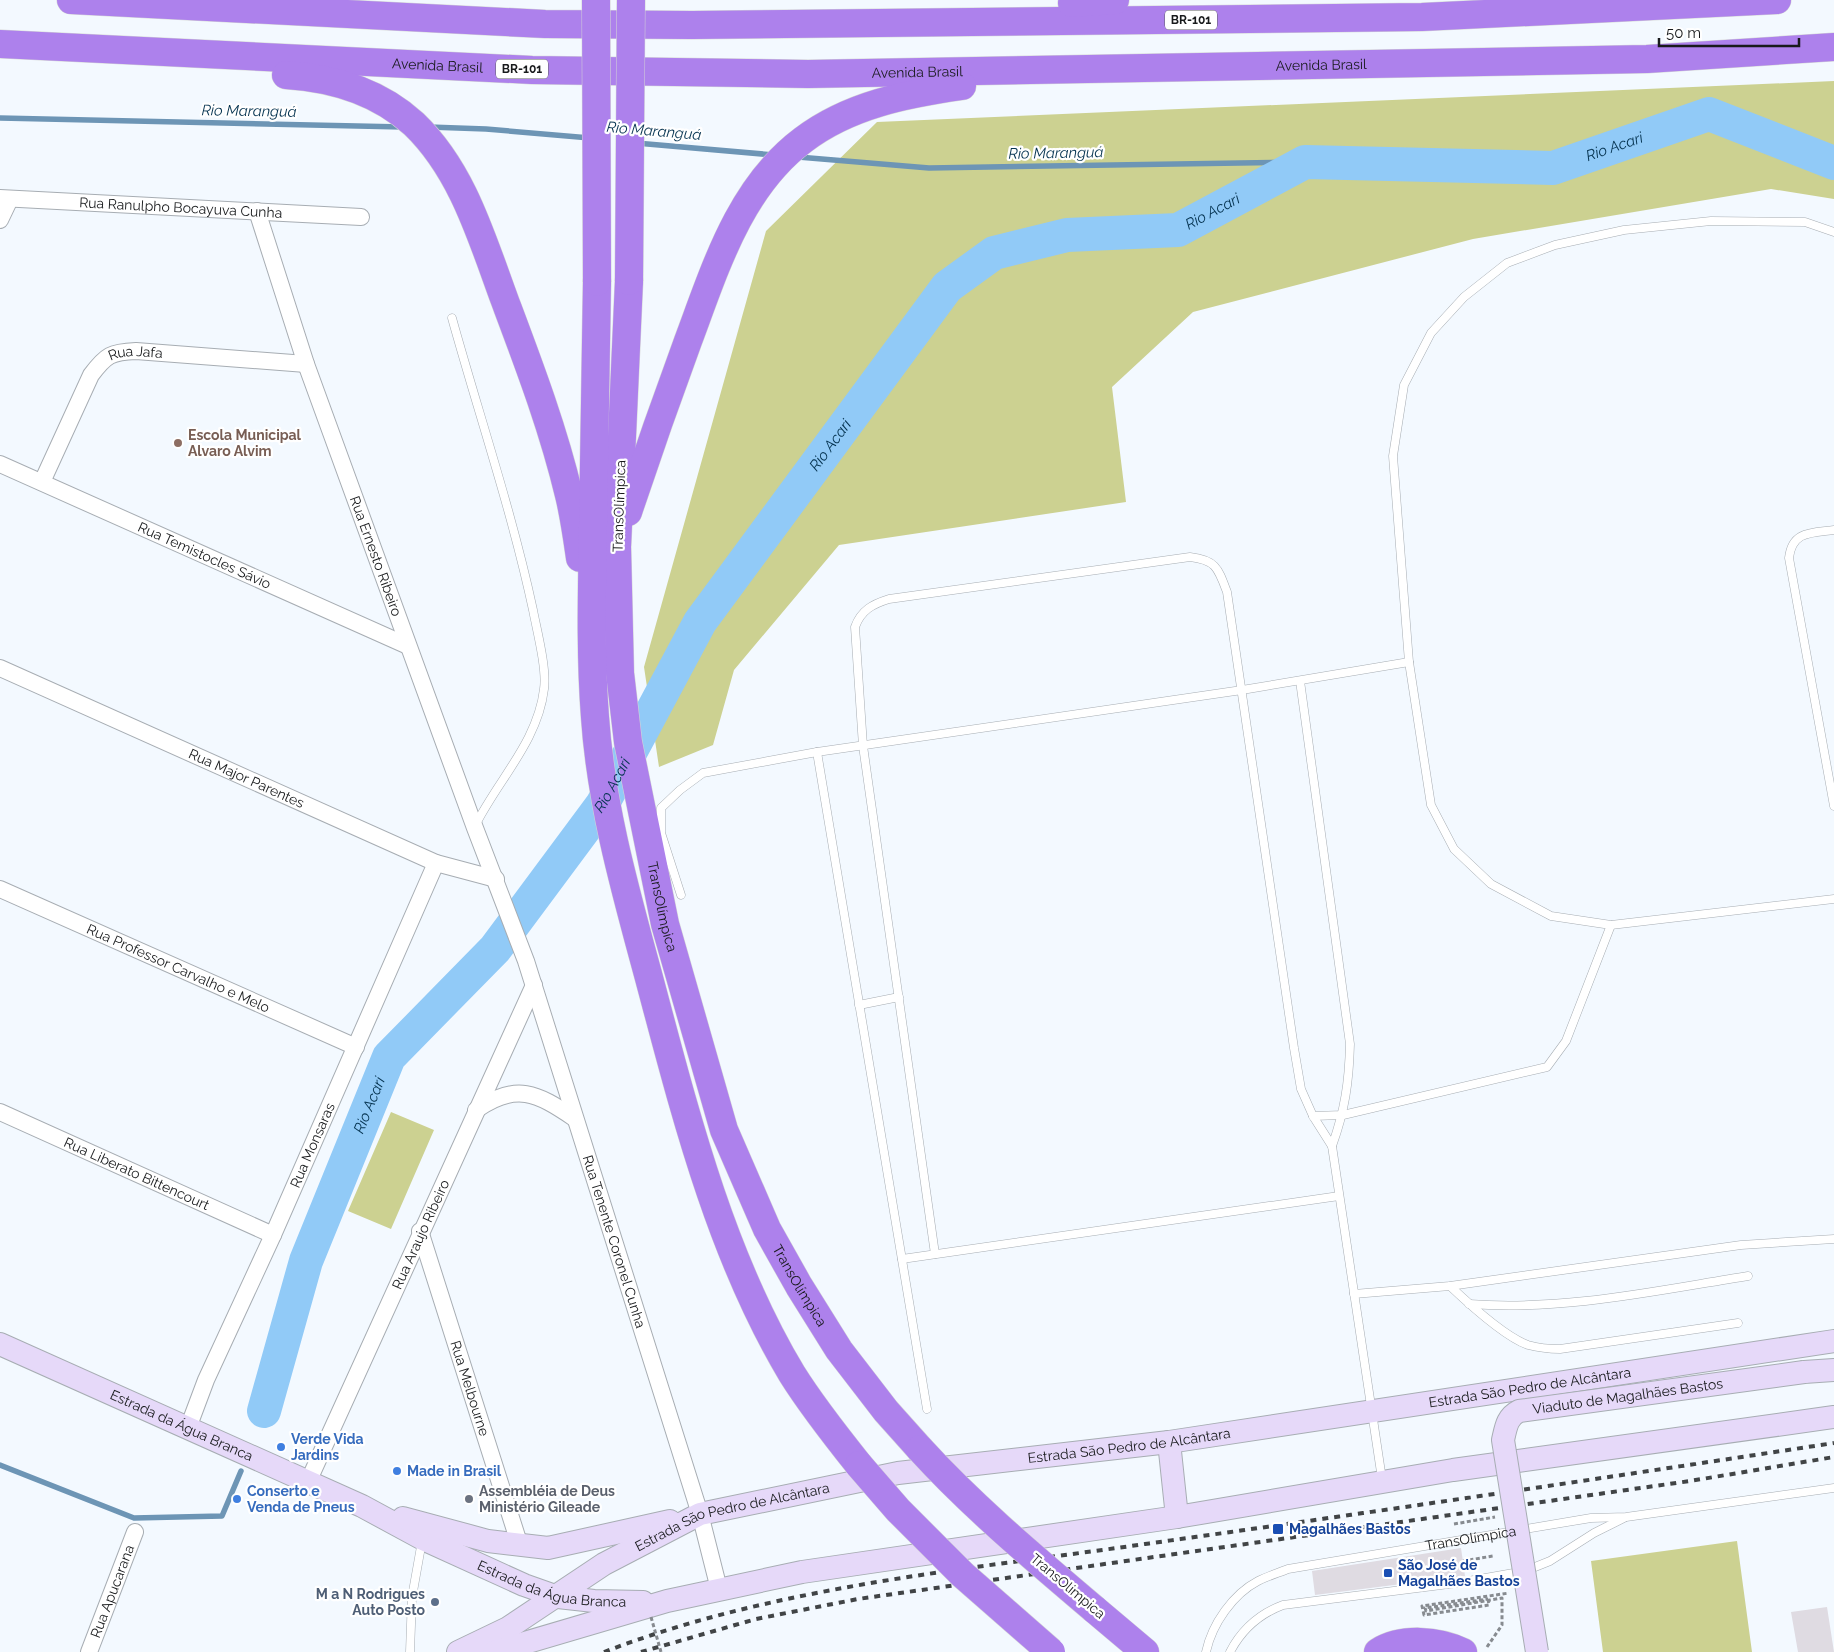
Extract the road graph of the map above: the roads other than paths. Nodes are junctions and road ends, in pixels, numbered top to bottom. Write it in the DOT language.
graph roads {
  1 [pos="71,0"];
  2 [pos="596,0"];
  3 [pos="631,0"];
  4 [pos="1115,0"];
  5 [pos="1776,0"];
  6 [pos="1682,2"];
  7 [pos="692,25"];
  8 [pos="0,46"];
  9 [pos="1834,47"];
  10 [pos="1044,69"];
  11 [pos="5,198"];
  12 [pos="257,211"];
  13 [pos="361,218"];
  14 [pos="0,220"];
  15 [pos="1834,232"];
  16 [pos="452,318"];
  17 [pos="306,364"];
  18 [pos="0,464"];
  19 [pos="42,482"];
  20 [pos="1834,530"];
  21 [pos="617,547"];
  22 [pos="408,646"];
  23 [pos="591,661"];
  24 [pos="1409,662"];
  25 [pos="0,668"];
  26 [pos="1300,681"];
  27 [pos="1242,690"];
  28 [pos="864,746"];
  29 [pos="817,752"];
  30 [pos="1834,806"];
  31 [pos="475,828"];
  32 [pos="436,863"];
  33 [pos="496,879"];
  34 [pos="0,889"];
  35 [pos="681,894"];
  36 [pos="501,897"];
  37 [pos="1834,899"];
  38 [pos="1611,925"];
  39 [pos="534,985"];
  40 [pos="899,997"];
  41 [pos="859,1005"];
  42 [pos="356,1047"];
  43 [pos="476,1110"];
  44 [pos="0,1112"];
  45 [pos="1343,1115"];
  46 [pos="1313,1116"];
  47 [pos="574,1118"];
  48 [pos="1332,1146"];
  49 [pos="1339,1196"];
  50 [pos="420,1231"];
  51 [pos="274,1235"];
  52 [pos="1834,1239"];
  53 [pos="935,1254"];
  54 [pos="902,1259"];
  55 [pos="1748,1276"];
  56 [pos="1450,1286"];
  57 [pos="1354,1294"];
  58 [pos="1469,1304"];
  59 [pos="1738,1323"];
  60 [pos="1834,1341"];
  61 [pos="0,1344"];
  62 [pos="1834,1370"];
  63 [pos="927,1410"];
  64 [pos="1372,1411"];
  65 [pos="1834,1417"];
  66 [pos="188,1428"];
  67 [pos="1169,1442"];
  68 [pos="1382,1481"];
  69 [pos="308,1482"];
  70 [pos="1834,1488"];
  71 [pos="362,1506"];
  72 [pos="700,1514"];
  73 [pos="1177,1517"];
  74 [pos="1626,1517"];
  75 [pos="135,1532"];
  76 [pos="423,1539"];
  77 [pos="520,1546"];
  78 [pos="719,1589"];
  79 [pos="558,1597"];
  80 [pos="667,1601"];
  81 [pos="1475,1649"];
  82 [pos="89,1652"];
  83 [pos="410,1652"];
  84 [pos="458,1652"];
  85 [pos="494,1652"];
  86 [pos="1050,1652"];
  87 [pos="1145,1652"];
  88 [pos="1206,1652"];
  89 [pos="1230,1652"];
  90 [pos="1378,1652"];
  91 [pos="1537,1652"];
  1 -- 7 [label="highway, BR-101"];
  2 -- 23 [label="highway, TransOlímpica, bridge"];
  3 -- 21 [label="highway, TransOlímpica, bridge"];
  4 -- 7 [label="highway"];
  5 -- 6 [label="highway, BR-101"];
  6 -- 7 [label="highway, BR-101"];
  8 -- 10 [label="highway, Avenida Brasil / BR-101"];
  8 -- 23 [label="highway"];
  9 -- 10 [label="highway, Avenida Brasil / BR-101"];
  10 -- 21 [label="highway"];
  11 -- 12 [label="street, Rua Ranulpho Bocayuva Cunha"];
  11 -- 14 [label="street"];
  12 -- 13 [label="street, Rua Ranulpho Bocayuva Cunha"];
  12 -- 17 [label="street, Rua Ernesto Ribeiro"];
  15 -- 24 [label="lane"];
  16 -- 31 [label="lane"];
  17 -- 19 [label="street, Rua Jafa"];
  17 -- 22 [label="street, Rua Ernesto Ribeiro"];
  18 -- 19 [label="street, Rua Temistocles Sávio"];
  19 -- 22 [label="street, Rua Temistocles Sávio"];
  20 -- 30 [label="lane"];
  21 -- 87 [label="highway, TransOlímpica, bridge"];
  22 -- 31 [label="street, Rua Ernesto Ribeiro"];
  23 -- 86 [label="highway, TransOlímpica, bridge"];
  24 -- 26 [label="lane"];
  24 -- 38 [label="lane"];
  25 -- 32 [label="street, Rua Major Parentes"];
  26 -- 27 [label="lane"];
  26 -- 45 [label="lane"];
  27 -- 28 [label="lane"];
  27 -- 28 [label="lane"];
  27 -- 46 [label="lane"];
  28 -- 29 [label="lane"];
  28 -- 40 [label="lane"];
  29 -- 35 [label="lane"];
  29 -- 41 [label="lane"];
  31 -- 33 [label="street, Rua Ernesto Ribeiro"];
  32 -- 33 [label="street, Rua Major Parentes"];
  32 -- 42 [label="street, Rua Monsaras"];
  33 -- 36 [label="street, Rua Ernesto Ribeiro"];
  34 -- 42 [label="street, Rua Professor Carvalho e Melo"];
  36 -- 39 [label="street, Rua Tenente Coronel Cunha"];
  37 -- 38 [label="lane"];
  38 -- 45 [label="lane"];
  39 -- 43 [label="street, Rua Araujo Ribeiro"];
  39 -- 47 [label="street, Rua Tenente Coronel Cunha"];
  40 -- 41 [label="lane"];
  40 -- 53 [label="lane"];
  41 -- 54 [label="lane"];
  42 -- 51 [label="street, Rua Monsaras"];
  43 -- 47 [label="street"];
  43 -- 50 [label="street, Rua Araujo Ribeiro"];
  44 -- 51 [label="street, Rua Liberato Bittencourt"];
  45 -- 46 [label="lane"];
  45 -- 48 [label="lane"];
  46 -- 48 [label="lane"];
  47 -- 72 [label="street, Rua Tenente Coronel Cunha"];
  48 -- 49 [label="lane"];
  49 -- 53 [label="lane"];
  49 -- 57 [label="lane"];
  50 -- 69 [label="street, Rua Araujo Ribeiro"];
  50 -- 77 [label="street, Rua Melbourne"];
  51 -- 66 [label="street, Rua Monsaras"];
  52 -- 56 [label="lane"];
  53 -- 54 [label="lane"];
  54 -- 63 [label="lane"];
  55 -- 58 [label="lane"];
  56 -- 57 [label="lane"];
  56 -- 58 [label="lane"];
  57 -- 64 [label="lane"];
  58 -- 59 [label="lane"];
  60 -- 64 [label="street, Estrada São Pedro de Alcântara"];
  61 -- 66 [label="street, Estrada da Água Branca"];
  62 -- 91 [label="street, Viaduto de Magalhães Bastos, bridge"];
  64 -- 67 [label="street, Estrada São Pedro de Alcântara"];
  64 -- 68 [label="lane"];
  65 -- 68 [label="street"];
  66 -- 69 [label="street, Estrada da Água Branca"];
  67 -- 72 [label="street, Estrada São Pedro de Alcântara"];
  67 -- 73 [label="street"];
  68 -- 73 [label="street"];
  69 -- 71 [label="street, Estrada da Água Branca"];
  70 -- 74 [label="lane, TransOlímpica"];
  71 -- 76 [label="street, Estrada da Água Branca"];
  71 -- 77 [label="street, Estrada da Água Branca"];
  72 -- 77 [label="street, Estrada da Água Branca"];
  72 -- 78 [label="street, Rua Tenente Coronel Cunha"];
  72 -- 79 [label="street, Estrada São Pedro de Alcântara"];
  73 -- 78 [label="street"];
  74 -- 88 [label="lane, TransOlímpica"];
  74 -- 89 [label="lane, TransOlímpica"];
  75 -- 82 [label="street, Rua Apucarana"];
  76 -- 79 [label="street, Estrada da Água Branca"];
  76 -- 83 [label="lane"];
  78 -- 80 [label="street"];
  79 -- 80 [label="street, Estrada da Água Branca"];
  79 -- 84 [label="street, Estrada São Pedro de Alcântara"];
  80 -- 85 [label="street"];
  81 -- 90 [label="highway"];
}
